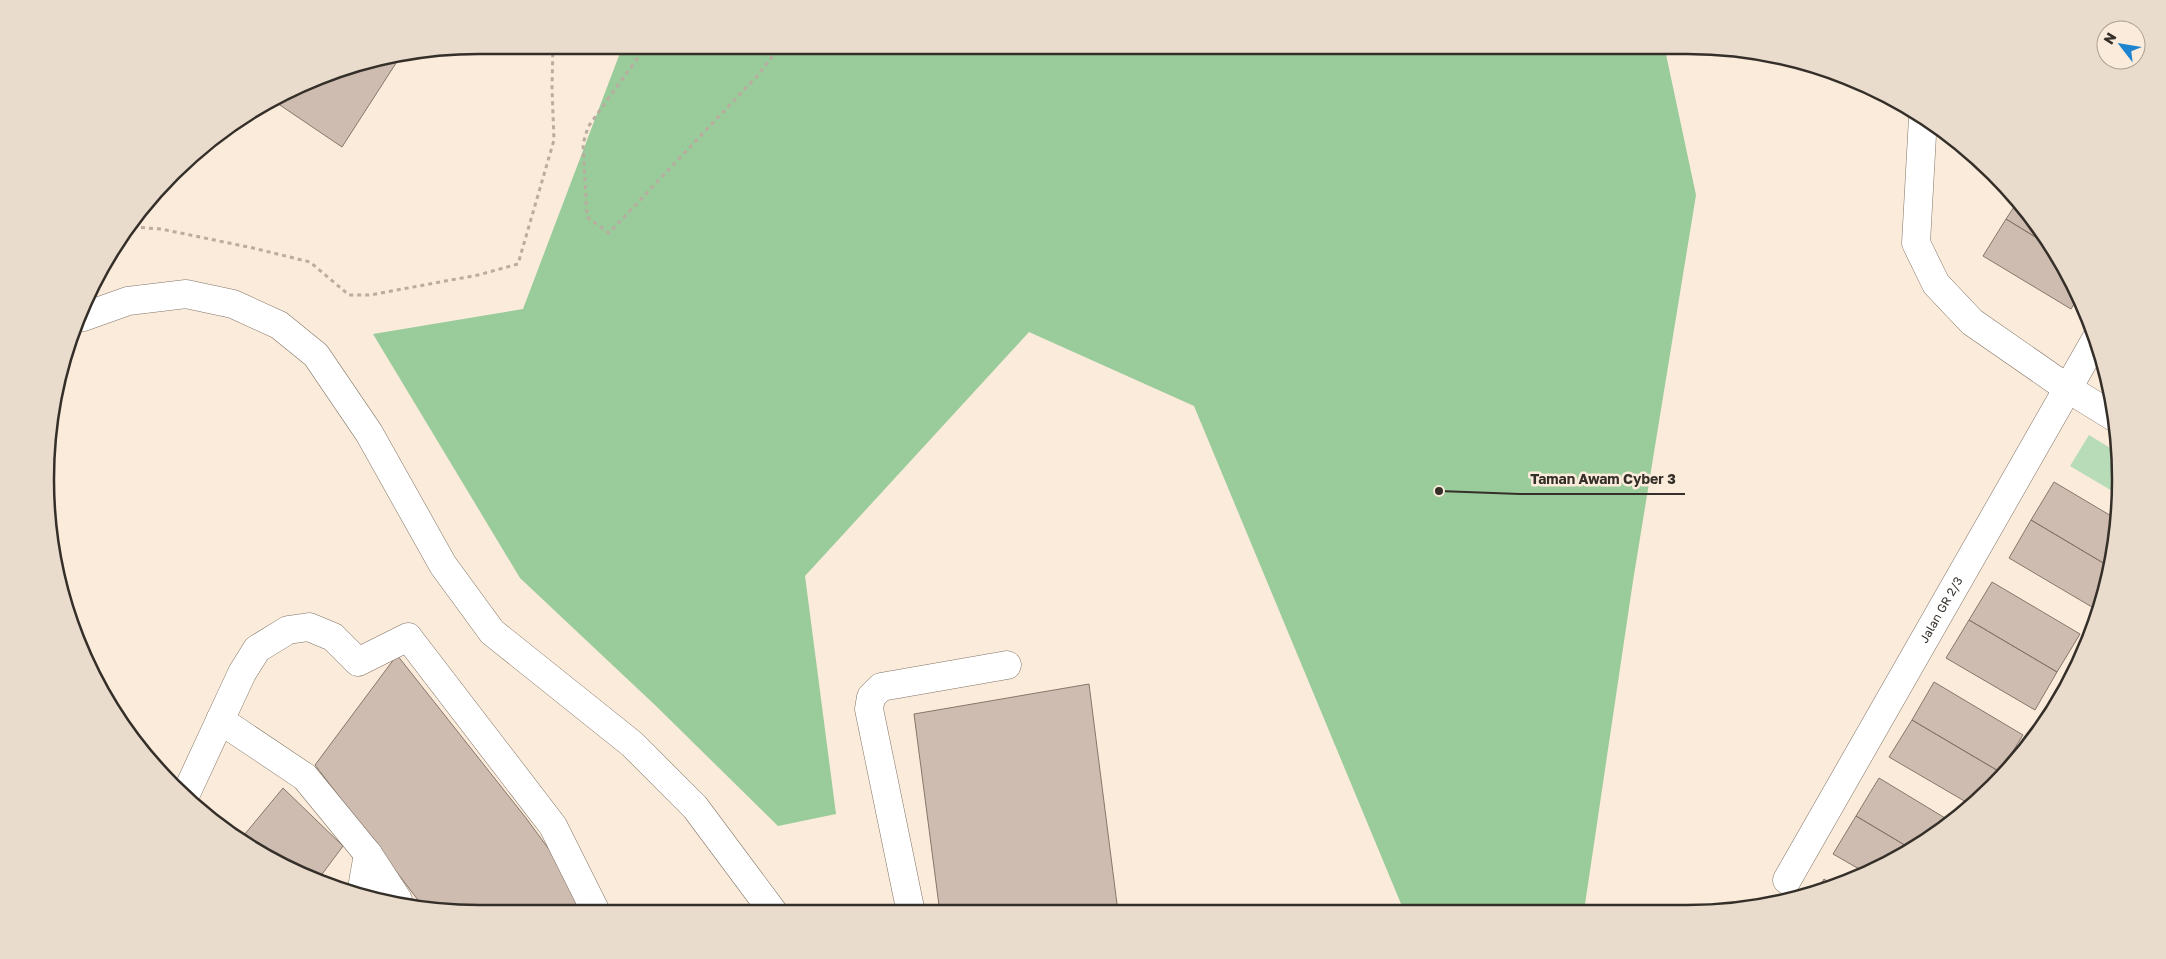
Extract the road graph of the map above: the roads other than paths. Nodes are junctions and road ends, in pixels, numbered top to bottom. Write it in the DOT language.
graph roads {
  1 [pos="1923,126"];
  2 [pos="87,316"];
  3 [pos="2091,347"];
  4 [pos="2067,388"];
  5 [pos="2107,413"];
  6 [pos="1007,665"];
  7 [pos="220,720"];
  8 [pos="188,790"];
  9 [pos="368,854"];
  10 [pos="1787,880"];
  11 [pos="362,889"];
  12 [pos="396,897"];
  13 [pos="593,905"];
  14 [pos="768,905"];
  15 [pos="909,905"];
  1 -- 4 [label="street"];
  2 -- 14 [label="street"];
  3 -- 4 [label="street, Jalan GR 2/3"];
  4 -- 5 [label="street"];
  4 -- 10 [label="street, Jalan GR 2/3"];
  6 -- 15 [label="street"];
  7 -- 8 [label="street"];
  7 -- 9 [label="street"];
  7 -- 13 [label="street"];
  9 -- 11 [label="street"];
  9 -- 12 [label="street"];
}
